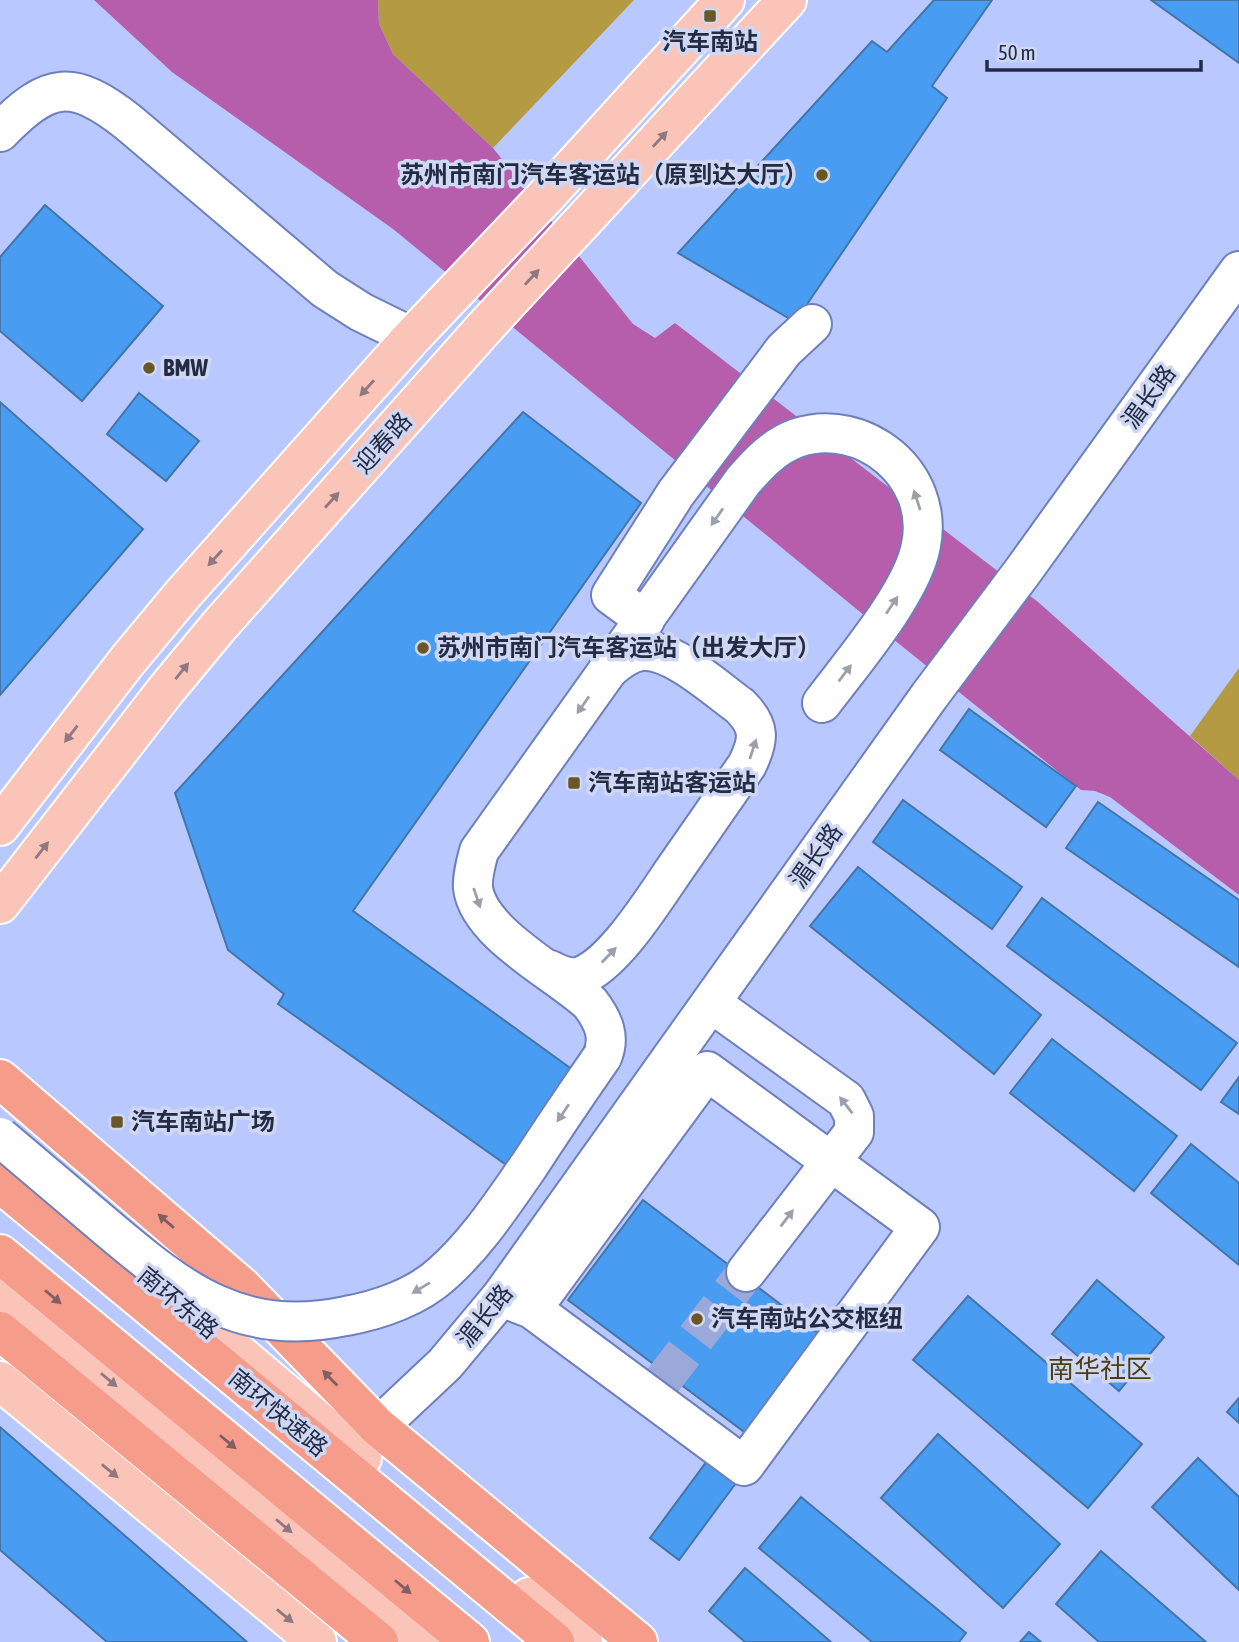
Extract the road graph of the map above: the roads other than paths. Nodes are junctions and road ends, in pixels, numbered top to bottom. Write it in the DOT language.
graph roads {
  1 [pos="725,0"];
  2 [pos="787,0"];
  3 [pos="0,132"];
  4 [pos="1239,271"];
  5 [pos="812,324"];
  6 [pos="412,337"];
  7 [pos="655,605"];
  8 [pos="608,670"];
  9 [pos="822,702"];
  10 [pos="0,826"];
  11 [pos="0,904"];
  12 [pos="550,970"];
  13 [pos="711,1003"];
  14 [pos="0,1079"];
  15 [pos="0,1137"];
  16 [pos="0,1152"];
  17 [pos="831,1162"];
  18 [pos="0,1183"];
  19 [pos="0,1254"];
  20 [pos="746,1272"];
  21 [pos="0,1290"];
  22 [pos="517,1303"];
  23 [pos="0,1331"];
  24 [pos="0,1381"];
  25 [pos="378,1427"];
  26 [pos="317,1642"];
  27 [pos="379,1642"];
  28 [pos="423,1642"];
  29 [pos="470,1642"];
  30 [pos="555,1642"];
  31 [pos="583,1642"];
  32 [pos="638,1642"];
  33 [pos="659,1642"];
  1 -- 6 [label="main road, 迎春路"];
  11 -- 2 [label="main road, 迎春路, one-way"];
  3 -- 6 [label="street"];
  4 -- 13 [label="street, 湄长路"];
  5 -- 7 [label="street"];
  6 -- 10 [label="main road, 迎春路, one-way"];
  7 -- 8 [label="street"];
  9 -- 7 [label="street, one-way"];
  8 -- 12 [label="street, one-way"];
  12 -- 8 [label="street, one-way"];
  12 -- 15 [label="street, one-way, bridge"];
  17 -- 13 [label="street, one-way"];
  13 -- 22 [label="street, 湄长路"];
  25 -- 14 [label="highway, one-way"];
  16 -- 31 [label="main road, 南环东路"];
  20 -- 17 [label="street, one-way"];
  17 -- 22 [label="street"];
  17 -- 22 [label="street"];
  18 -- 30 [label="highway, 南环快速路"];
  19 -- 29 [label="highway, one-way"];
  21 -- 28 [label="main road, one-way"];
  22 -- 25 [label="street, 湄长路"];
  23 -- 27 [label="highway"];
  24 -- 26 [label="main road, one-way"];
  25 -- 32 [label="highway"];
  25 -- 33 [label="main road"];
}
